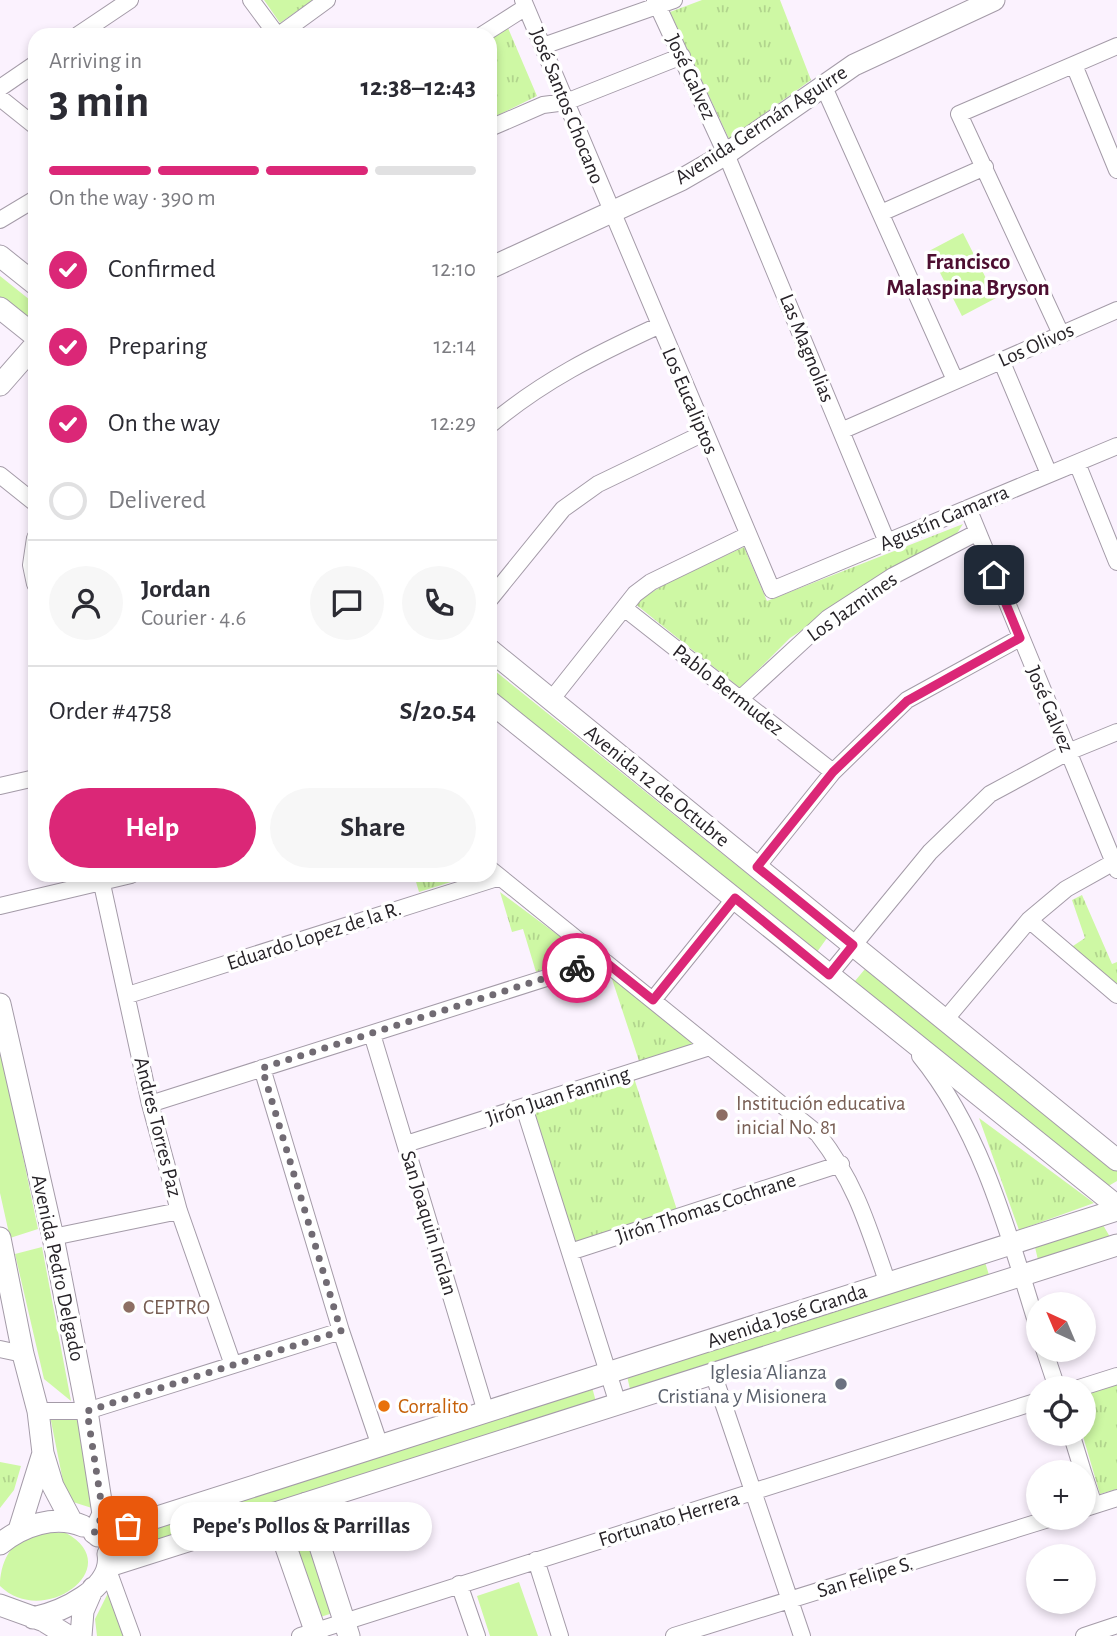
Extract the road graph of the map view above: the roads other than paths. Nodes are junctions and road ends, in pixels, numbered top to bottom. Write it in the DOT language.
graph roads {
  1 [pos="130,0"];
  2 [pos="251,0"];
  3 [pos="327,0"];
  4 [pos="674,0"];
  5 [pos="994,0"];
  6 [pos="657,3"];
  7 [pos="524,4"];
  8 [pos="88,28"];
  9 [pos="273,28"];
  10 [pos="288,28"];
  11 [pos="491,28"];
  12 [pos="543,46"];
  13 [pos="1117,47"];
  14 [pos="682,56"];
  15 [pos="1074,65"];
  16 [pos="28,69"];
  17 [pos="822,85"];
  18 [pos="0,88"];
  19 [pos="0,98"];
  20 [pos="566,102"];
  21 [pos="28,120"];
  22 [pos="497,125"];
  23 [pos="726,154"];
  24 [pos="985,167"];
  25 [pos="1117,170"];
  26 [pos="28,203"];
  27 [pos="610,212"];
  28 [pos="881,213"];
  29 [pos="0,220"];
  30 [pos="0,256"];
  31 [pos="497,265"];
  32 [pos="28,278"];
  33 [pos="0,308"];
  34 [pos="1117,310"];
  35 [pos="658,326"];
  36 [pos="28,330"];
  37 [pos="1061,334"];
  38 [pos="28,353"];
  39 [pos="1001,360"];
  40 [pos="955,380"];
  41 [pos="0,385"];
  42 [pos="497,419"];
  43 [pos="841,430"];
  44 [pos="704,433"];
  45 [pos="1117,446"];
  46 [pos="1077,463"];
  47 [pos="1049,474"];
  48 [pos="0,475"];
  49 [pos="28,497"];
  50 [pos="968,508"];
  51 [pos="976,533"];
  52 [pos="748,536"];
  53 [pos="887,542"];
  54 [pos="1117,562"];
  55 [pos="497,590"];
  56 [pos="772,590"];
  57 [pos="624,608"];
  58 [pos="1020,638"];
  59 [pos="497,656"];
  60 [pos="740,699"];
  61 [pos="551,700"];
  62 [pos="497,708"];
  63 [pos="1117,732"];
  64 [pos="1068,752"];
  65 [pos="833,772"];
  66 [pos="28,780"];
  67 [pos="0,786"];
  68 [pos="1115,866"];
  69 [pos="757,867"];
  70 [pos="497,875"];
  71 [pos="108,882"];
  72 [pos="468,882"];
  73 [pos="102,884"];
  74 [pos="735,898"];
  75 [pos="0,906"];
  76 [pos="1029,920"];
  77 [pos="853,945"];
  78 [pos="603,960"];
  79 [pos="829,975"];
  80 [pos="128,995"];
  81 [pos="1117,995"];
  82 [pos="653,1000"];
  83 [pos="0,1004"];
  84 [pos="945,1020"];
  85 [pos="901,1032"];
  86 [pos="372,1034"];
  87 [pos="710,1047"];
  88 [pos="262,1068"];
  89 [pos="150,1104"];
  90 [pos="524,1107"];
  91 [pos="405,1144"];
  92 [pos="1117,1160"];
  93 [pos="842,1164"];
  94 [pos="1117,1208"];
  95 [pos="178,1211"];
  96 [pos="53,1237"];
  97 [pos="0,1238"];
  98 [pos="1012,1244"];
  99 [pos="1117,1245"];
  100 [pos="570,1252"];
  101 [pos="1021,1275"];
  102 [pos="888,1284"];
  103 [pos="1026,1292"];
  104 [pos="341,1331"];
  105 [pos="0,1349"];
  106 [pos="23,1354"];
  107 [pos="233,1365"];
  108 [pos="609,1373"];
  109 [pos="713,1373"];
  110 [pos="1117,1376"];
  111 [pos="1096,1383"];
  112 [pos="618,1404"];
  113 [pos="1026,1405"];
  114 [pos="38,1411"];
  115 [pos="87,1411"];
  116 [pos="486,1412"];
  117 [pos="380,1446"];
  118 [pos="43,1453"];
  119 [pos="754,1493"];
  120 [pos="1117,1498"];
  121 [pos="306,1503"];
  122 [pos="1096,1505"];
  123 [pos="274,1513"];
  124 [pos="72,1522"];
  125 [pos="1026,1526"];
  126 [pos="96,1535"];
  127 [pos="8,1536"];
  128 [pos="536,1560"];
  129 [pos="108,1568"];
  130 [pos="459,1584"];
  131 [pos="93,1587"];
  132 [pos="791,1600"];
  133 [pos="0,1605"];
  134 [pos="29,1617"];
  135 [pos="0,1623"];
  136 [pos="1117,1625"];
  137 [pos="346,1629"];
  138 [pos="311,1634"];
  139 [pos="68,1636"];
  140 [pos="82,1636"];
  141 [pos="132,1636"];
  142 [pos="477,1636"];
  143 [pos="560,1636"];
  144 [pos="674,1636"];
  145 [pos="802,1636"];
  146 [pos="1084,1636"];
  1 -- 8 [label="street"];
  2 -- 9 [label="street"];
  3 -- 10 [label="street"];
  4 -- 6 [label="street"];
  5 -- 17 [label="main road, Avenida Germán Aguirre"];
  6 -- 12 [label="street"];
  6 -- 14 [label="street, José Galvez"];
  7 -- 11 [label="street"];
  7 -- 12 [label="street, José Santos Chocano"];
  12 -- 20 [label="street, José Santos Chocano"];
  13 -- 15 [label="street"];
  14 -- 20 [label="street"];
  14 -- 23 [label="street, José Galvez"];
  15 -- 24 [label="street"];
  15 -- 25 [label="street"];
  16 -- 18 [label="street"];
  17 -- 23 [label="main road, Avenida Germán Aguirre"];
  17 -- 28 [label="street"];
  19 -- 21 [label="street"];
  20 -- 22 [label="street"];
  20 -- 27 [label="street, José Santos Chocano"];
  23 -- 27 [label="main road, Avenida Germán Aguirre"];
  23 -- 43 [label="street, Las Magnolias"];
  24 -- 28 [label="street"];
  24 -- 37 [label="street"];
  26 -- 29 [label="street"];
  27 -- 31 [label="main road, Avenida Germán Aguirre"];
  27 -- 35 [label="street, Los Eucaliptos"];
  28 -- 40 [label="street"];
  30 -- 32 [label="main road"];
  33 -- 36 [label="main road"];
  34 -- 37 [label="street, Los Olivos"];
  35 -- 42 [label="street"];
  35 -- 44 [label="street, Los Eucaliptos"];
  37 -- 39 [label="street, Los Olivos"];
  38 -- 41 [label="main road"];
  39 -- 40 [label="street, Los Olivos"];
  39 -- 47 [label="street"];
  40 -- 43 [label="street, Los Olivos"];
  43 -- 53 [label="street, Las Magnolias"];
  44 -- 52 [label="street, Los Eucaliptos"];
  44 -- 55 [label="street"];
  45 -- 46 [label="street, Agustín Gamarra"];
  46 -- 47 [label="street, Agustín Gamarra"];
  46 -- 54 [label="street"];
  47 -- 50 [label="street, Agustín Gamarra"];
  48 -- 49 [label="street"];
  50 -- 51 [label="street, José Galvez"];
  50 -- 53 [label="street, Agustín Gamarra"];
  51 -- 58 [label="street, José Galvez"];
  51 -- 60 [label="street, Los Jazmines"];
  52 -- 56 [label="street, Los Eucaliptos"];
  52 -- 57 [label="street"];
  53 -- 56 [label="street, Agustín Gamarra"];
  57 -- 60 [label="street, Pablo Bermudez"];
  57 -- 61 [label="street"];
  58 -- 64 [label="street, José Galvez"];
  58 -- 65 [label="street"];
  59 -- 61 [label="main road, Avenida 12 de Octubre"];
  60 -- 65 [label="street, Pablo Bermudez"];
  61 -- 69 [label="main road, Avenida 12 de Octubre"];
  62 -- 74 [label="main road, Avenida 12 de Octubre"];
  63 -- 64 [label="street"];
  64 -- 68 [label="street, José Galvez"];
  64 -- 77 [label="street"];
  65 -- 69 [label="street"];
  66 -- 67 [label="street"];
  68 -- 76 [label="street"];
  69 -- 77 [label="main road, Avenida 12 de Octubre"];
  70 -- 78 [label="street"];
  71 -- 73 [label="street"];
  72 -- 80 [label="street, Eduardo Lopez de la R."];
  73 -- 75 [label="street"];
  73 -- 80 [label="street, Andres Torres Paz"];
  74 -- 79 [label="main road, Avenida 12 de Octubre"];
  74 -- 82 [label="street"];
  76 -- 81 [label="street"];
  76 -- 84 [label="street"];
  77 -- 79 [label="street"];
  77 -- 84 [label="main road, Avenida 12 de Octubre"];
  78 -- 82 [label="street"];
  78 -- 86 [label="street"];
  79 -- 85 [label="main road, Avenida 12 de Octubre"];
  80 -- 89 [label="street, Andres Torres Paz"];
  82 -- 87 [label="street"];
  83 -- 96 [label="main road, Avenida Pedro Delgado"];
  84 -- 92 [label="main road, Avenida 12 de Octubre"];
  85 -- 94 [label="main road, Avenida 12 de Octubre"];
  85 -- 98 [label="street"];
  86 -- 88 [label="street"];
  86 -- 91 [label="street, San Joaquin Inclan"];
  87 -- 90 [label="street, Jirón Juan Fanning"];
  87 -- 93 [label="street"];
  88 -- 89 [label="street"];
  88 -- 104 [label="street"];
  89 -- 95 [label="street, Andres Torres Paz"];
  90 -- 91 [label="street, Jirón Juan Fanning"];
  90 -- 100 [label="street"];
  91 -- 116 [label="street, San Joaquin Inclan"];
  93 -- 100 [label="street, Jirón Thomas Cochrane"];
  93 -- 102 [label="street"];
  94 -- 98 [label="main road, Avenida José Granda"];
  95 -- 96 [label="street"];
  95 -- 107 [label="street, Andres Torres Paz"];
  96 -- 115 [label="main road, Avenida Pedro Delgado"];
  97 -- 106 [label="main road"];
  98 -- 101 [label="street"];
  98 -- 102 [label="main road, Avenida José Granda"];
  99 -- 101 [label="main road, Avenida José Granda"];
  100 -- 108 [label="street"];
  101 -- 103 [label="street"];
  101 -- 109 [label="main road, Avenida José Granda"];
  102 -- 108 [label="main road, Avenida José Granda"];
  104 -- 107 [label="street"];
  104 -- 117 [label="street"];
  105 -- 106 [label="street"];
  106 -- 114 [label="main road"];
  107 -- 115 [label="street"];
  108 -- 112 [label="street"];
  108 -- 116 [label="main road, Avenida José Granda"];
  109 -- 112 [label="main road, Avenida José Granda"];
  109 -- 119 [label="street"];
  110 -- 111 [label="street"];
  112 -- 121 [label="main road, Avenida José Granda"];
  113 -- 119 [label="street, Fortunato Herrera"];
  114 -- 115 [label="street"];
  114 -- 118 [label="main road"];
  115 -- 126 [label="main road, Avenida Pedro Delgado"];
  116 -- 117 [label="main road, Avenida José Granda"];
  117 -- 126 [label="main road, Avenida José Granda"];
  118 -- 124 [label="main road"];
  118 -- 127 [label="main road"];
  119 -- 128 [label="street, Fortunato Herrera"];
  119 -- 132 [label="street"];
  120 -- 122 [label="street"];
  121 -- 123 [label="main road, Avenida José Granda"];
  121 -- 137 [label="main road"];
  123 -- 129 [label="main road, Avenida José Granda"];
  123 -- 138 [label="main road"];
  124 -- 126 [label="main road"];
  124 -- 127 [label="main road"];
  125 -- 132 [label="street, San Felipe S."];
  126 -- 129 [label="main road"];
  128 -- 130 [label="street, Fortunato Herrera"];
  128 -- 143 [label="street"];
  129 -- 131 [label="main road"];
  129 -- 141 [label="street"];
  130 -- 137 [label="street, Fortunato Herrera"];
  130 -- 142 [label="street"];
  131 -- 134 [label="main road"];
  131 -- 140 [label="main road"];
  132 -- 144 [label="street, San Felipe S."];
  132 -- 145 [label="street"];
  133 -- 134 [label="main road"];
  134 -- 135 [label="main road"];
  134 -- 139 [label="main road"];
  136 -- 146 [label="street"];
  137 -- 138 [label="street, Fortunato Herrera"];
}
